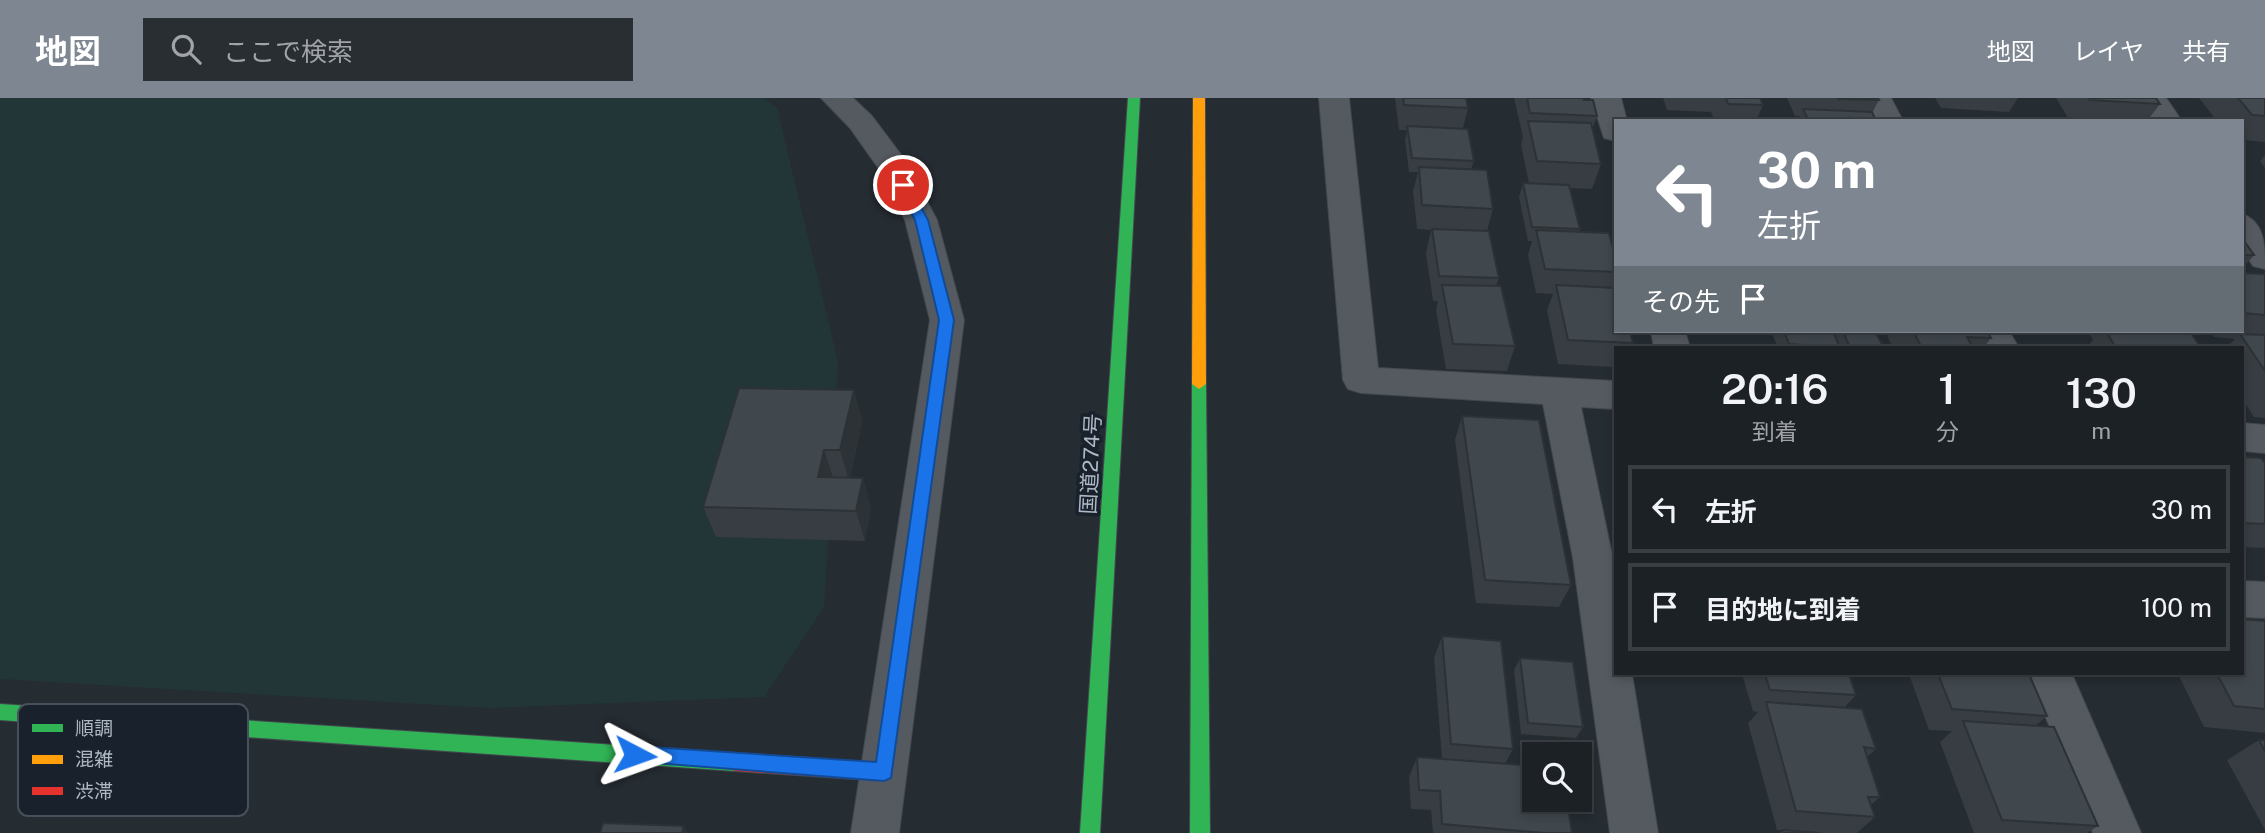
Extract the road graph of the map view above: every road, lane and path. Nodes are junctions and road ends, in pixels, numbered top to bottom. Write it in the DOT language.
graph roads {
  1 [pos="836,98"];
  2 [pos="1133,98"];
  3 [pos="1199,98"];
  4 [pos="1334,98"];
  5 [pos="1606,98"];
  6 [pos="1876,98"];
  7 [pos="2151,98"];
  8 [pos="1887,119"];
  9 [pos="2166,119"];
  10 [pos="1614,128"];
  11 [pos="1559,391"];
  12 [pos="1614,395"];
  13 [pos="2244,437"];
  14 [pos="2265,439"];
  15 [pos="1604,559"];
  16 [pos="2244,599"];
  17 [pos="2265,600"];
  18 [pos="1614,650"];
  19 [pos="1617,675"];
  20 [pos="2050,675"];
  21 [pos="0,712"];
  22 [pos="18,713"];
  23 [pos="248,729"];
  24 [pos="884,772"];
  25 [pos="875,833"];
  26 [pos="1090,833"];
  27 [pos="1200,833"];
  28 [pos="1634,833"];
  29 [pos="2116,833"];
  1 -- 24 [label="street"];
  2 -- 26 [label="main road, 国道274号"];
  3 -- 27 [label="main road"];
  4 -- 11 [label="street"];
  5 -- 10 [label="street"];
  6 -- 8 [label="street"];
  7 -- 9 [label="street"];
  11 -- 12 [label="street"];
  11 -- 15 [label="street"];
  13 -- 14 [label="street"];
  15 -- 18 [label="street"];
  16 -- 17 [label="street"];
  19 -- 28 [label="street"];
  20 -- 29 [label="street"];
  21 -- 22 [label="main road"];
  23 -- 24 [label="main road"];
  24 -- 25 [label="street"];
}
